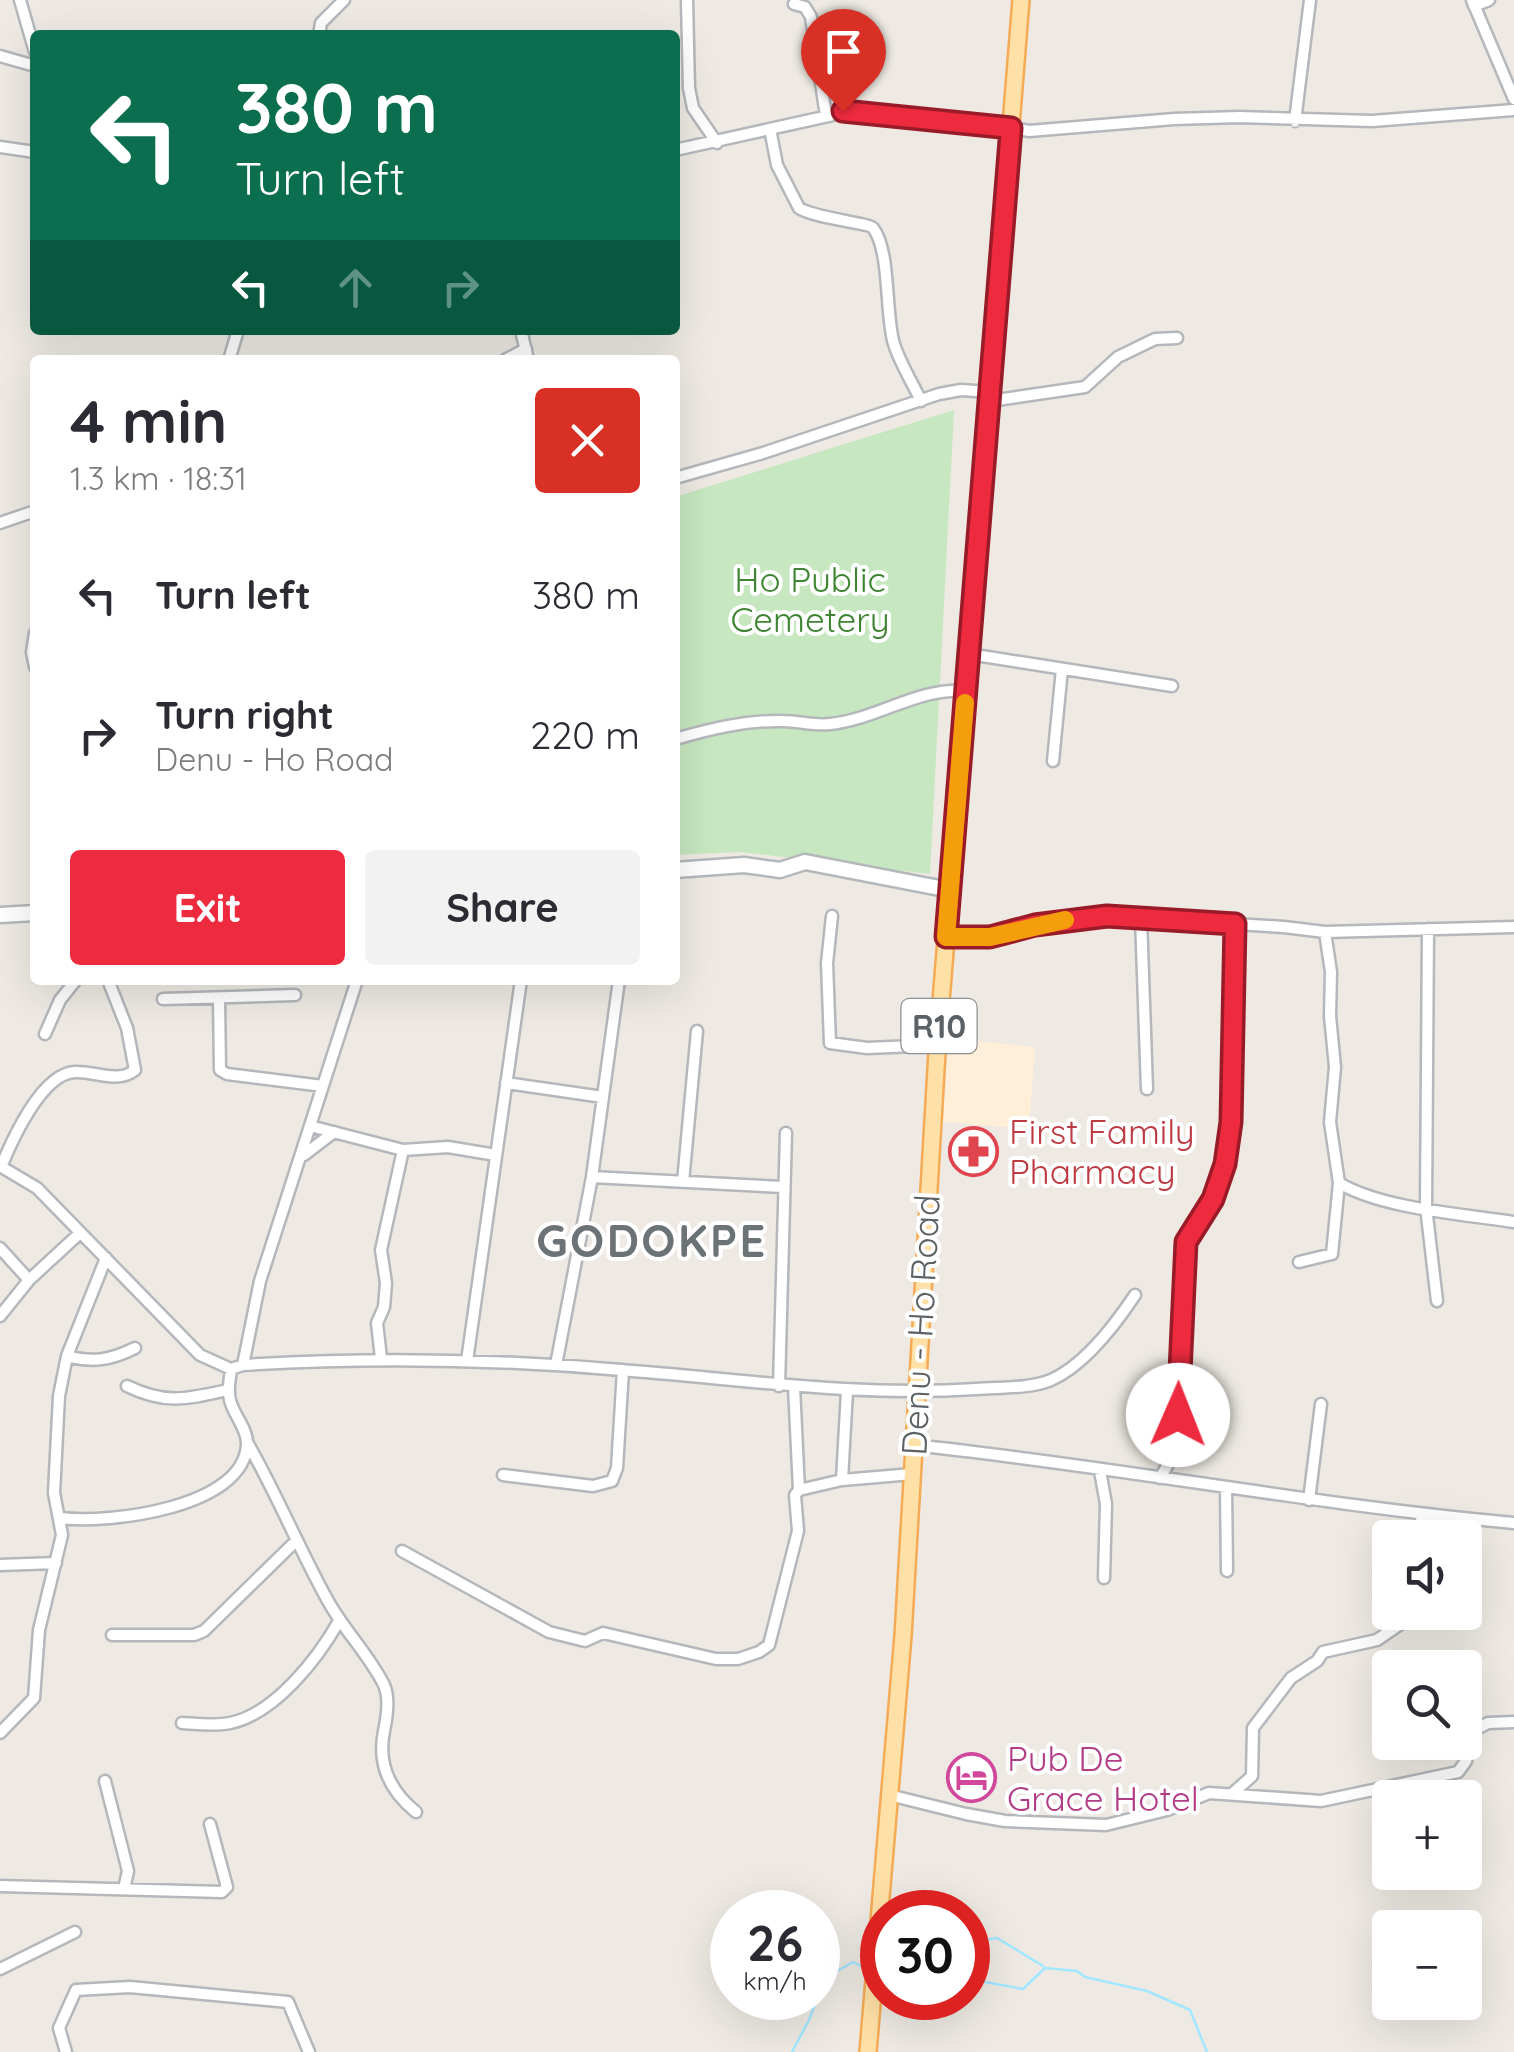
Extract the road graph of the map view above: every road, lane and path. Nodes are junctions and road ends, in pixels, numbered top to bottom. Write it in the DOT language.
graph roads {
  1 [pos="20,0"];
  2 [pos="344,0"];
  3 [pos="687,0"];
  4 [pos="1020,0"];
  5 [pos="1310,0"];
  6 [pos="1488,0"];
  7 [pos="1473,3"];
  8 [pos="794,4"];
  9 [pos="320,30"];
  10 [pos="30,35"];
  11 [pos="0,56"];
  12 [pos="30,65"];
  13 [pos="1514,99"];
  14 [pos="1514,110"];
  15 [pos="826,116"];
  16 [pos="1295,120"];
  17 [pos="1011,128"];
  18 [pos="770,129"];
  19 [pos="717,143"];
  20 [pos="0,147"];
  21 [pos="680,149"];
  22 [pos="30,151"];
  23 [pos="1178,338"];
  24 [pos="990,397"];
  25 [pos="920,401"];
  26 [pos="680,477"];
  27 [pos="30,513"];
  28 [pos="0,523"];
  29 [pos="969,654"];
  30 [pos="1062,670"];
  31 [pos="1172,686"];
  32 [pos="966,690"];
  33 [pos="680,738"];
  34 [pos="1053,761"];
  35 [pos="680,870"];
  36 [pos="950,890"];
  37 [pos="30,912"];
  38 [pos="0,915"];
  39 [pos="832,916"];
  40 [pos="1141,918"];
  41 [pos="1235,924"];
  42 [pos="1514,926"];
  43 [pos="1428,929"];
  44 [pos="1324,932"];
  45 [pos="946,937"];
  46 [pos="72,985"];
  47 [pos="110,985"];
  48 [pos="355,985"];
  49 [pos="520,985"];
  50 [pos="619,985"];
  51 [pos="295,996"];
  52 [pos="163,998"];
  53 [pos="219,999"];
  54 [pos="697,1031"];
  55 [pos="45,1034"];
  56 [pos="938,1045"];
  57 [pos="506,1083"];
  58 [pos="323,1086"];
  59 [pos="1147,1089"];
  60 [pos="603,1096"];
  61 [pos="310,1126"];
  62 [pos="334,1132"];
  63 [pos="786,1133"];
  64 [pos="403,1150"];
  65 [pos="496,1155"];
  66 [pos="303,1156"];
  67 [pos="1,1167"];
  68 [pos="592,1178"];
  69 [pos="683,1182"];
  70 [pos="1339,1183"];
  71 [pos="783,1187"];
  72 [pos="1426,1207"];
  73 [pos="1514,1222"];
  74 [pos="80,1233"];
  75 [pos="0,1248"];
  76 [pos="106,1258"];
  77 [pos="1299,1262"];
  78 [pos="29,1280"];
  79 [pos="1136,1295"];
  80 [pos="1437,1301"];
  81 [pos="0,1316"];
  82 [pos="134,1348"];
  83 [pos="67,1356"];
  84 [pos="381,1358"];
  85 [pos="466,1361"];
  86 [pos="556,1365"];
  87 [pos="237,1367"];
  88 [pos="624,1370"];
  89 [pos="127,1386"];
  90 [pos="779,1386"];
  91 [pos="794,1387"];
  92 [pos="228,1390"];
  93 [pos="847,1391"];
  94 [pos="915,1393"];
  95 [pos="1321,1404"];
  96 [pos="247,1442"];
  97 [pos="913,1445"];
  98 [pos="1100,1471"];
  99 [pos="912,1474"];
  100 [pos="503,1476"];
  101 [pos="1160,1478"];
  102 [pos="842,1480"];
  103 [pos="1226,1488"];
  104 [pos="798,1490"];
  105 [pos="1309,1500"];
  106 [pos="1420,1514"];
  107 [pos="61,1518"];
  108 [pos="1420,1520"];
  109 [pos="1514,1523"];
  110 [pos="297,1540"];
  111 [pos="402,1551"];
  112 [pos="56,1563"];
  113 [pos="0,1565"];
  114 [pos="1227,1571"];
  115 [pos="1104,1578"];
  116 [pos="340,1621"];
  117 [pos="1392,1630"];
  118 [pos="112,1635"];
  119 [pos="1514,1722"];
  120 [pos="182,1723"];
  121 [pos="0,1733"];
  122 [pos="105,1781"];
  123 [pos="1232,1794"];
  124 [pos="890,1795"];
  125 [pos="416,1812"];
  126 [pos="210,1824"];
  127 [pos="0,1886"];
  128 [pos="124,1890"];
  129 [pos="75,1932"];
  130 [pos="0,1969"];
  131 [pos="66,2052"];
  132 [pos="309,2052"];
  133 [pos="868,2052"];
  1 -- 10 [label="street"];
  2 -- 9 [label="street"];
  3 -- 19 [label="street"];
  4 -- 17 [label="main road, Denu - Ho Road / R10"];
  5 -- 16 [label="street"];
  6 -- 7 [label="street"];
  7 -- 13 [label="street"];
  8 -- 15 [label="street"];
  11 -- 12 [label="street"];
  14 -- 16 [label="street"];
  15 -- 17 [label="street"];
  15 -- 18 [label="street"];
  16 -- 17 [label="street"];
  17 -- 24 [label="main road, Denu - Ho Road / R10"];
  18 -- 19 [label="street"];
  18 -- 25 [label="street"];
  19 -- 21 [label="street"];
  20 -- 22 [label="street"];
  23 -- 24 [label="street"];
  24 -- 25 [label="street"];
  24 -- 29 [label="main road, Denu - Ho Road / R10"];
  25 -- 26 [label="street"];
  27 -- 28 [label="street"];
  29 -- 30 [label="street"];
  29 -- 32 [label="main road, Denu - Ho Road / R10"];
  30 -- 31 [label="street"];
  30 -- 34 [label="street"];
  32 -- 33 [label="street"];
  32 -- 36 [label="main road, Denu - Ho Road / R10"];
  35 -- 36 [label="street"];
  36 -- 45 [label="main road, Denu - Ho Road / R10"];
  37 -- 38 [label="street"];
  39 -- 56 [label="street"];
  40 -- 41 [label="street"];
  40 -- 45 [label="street"];
  40 -- 59 [label="street"];
  41 -- 44 [label="street"];
  41 -- 101 [label="street"];
  42 -- 43 [label="street"];
  43 -- 44 [label="street"];
  43 -- 72 [label="street"];
  44 -- 70 [label="street"];
  45 -- 56 [label="main road, Denu - Ho Road / R10"];
  46 -- 55 [label="street"];
  47 -- 67 [label="street"];
  48 -- 58 [label="street"];
  49 -- 57 [label="street"];
  50 -- 60 [label="street"];
  51 -- 53 [label="street"];
  52 -- 53 [label="street"];
  53 -- 58 [label="street"];
  54 -- 69 [label="street"];
  56 -- 94 [label="main road, Denu - Ho Road / R10"];
  57 -- 60 [label="street"];
  57 -- 65 [label="street"];
  58 -- 61 [label="street"];
  60 -- 68 [label="street"];
  61 -- 62 [label="street"];
  61 -- 66 [label="street"];
  62 -- 64 [label="street"];
  62 -- 66 [label="street"];
  63 -- 71 [label="street"];
  64 -- 65 [label="street"];
  64 -- 84 [label="street"];
  65 -- 85 [label="street"];
  66 -- 87 [label="street"];
  67 -- 74 [label="street"];
  68 -- 69 [label="street"];
  68 -- 86 [label="street"];
  69 -- 71 [label="street"];
  70 -- 72 [label="street"];
  70 -- 77 [label="street"];
  71 -- 90 [label="street"];
  72 -- 73 [label="street"];
  72 -- 80 [label="street"];
  74 -- 76 [label="street"];
  74 -- 78 [label="street"];
  75 -- 78 [label="street"];
  76 -- 83 [label="street"];
  76 -- 87 [label="street"];
  78 -- 81 [label="street"];
  79 -- 94 [label="street"];
  82 -- 83 [label="street"];
  83 -- 107 [label="street"];
  84 -- 85 [label="street"];
  84 -- 87 [label="street"];
  85 -- 86 [label="street"];
  86 -- 88 [label="street"];
  87 -- 92 [label="street"];
  88 -- 90 [label="street"];
  88 -- 100 [label="street"];
  89 -- 92 [label="street"];
  90 -- 91 [label="street"];
  91 -- 93 [label="street"];
  91 -- 104 [label="street"];
  92 -- 96 [label="street"];
  93 -- 94 [label="street"];
  93 -- 102 [label="street"];
  94 -- 97 [label="main road, Denu - Ho Road / R10"];
  95 -- 105 [label="street"];
  96 -- 107 [label="street"];
  96 -- 110 [label="street"];
  97 -- 98 [label="street"];
  97 -- 99 [label="main road, Denu - Ho Road / R10"];
  98 -- 101 [label="street"];
  98 -- 115 [label="street"];
  99 -- 102 [label="street"];
  99 -- 124 [label="main road, Denu - Ho Road / R10"];
  101 -- 103 [label="street"];
  102 -- 104 [label="street"];
  103 -- 105 [label="street"];
  103 -- 114 [label="street"];
  104 -- 111 [label="street"];
  105 -- 106 [label="street"];
  106 -- 108 [label="street"];
  106 -- 109 [label="street"];
  107 -- 112 [label="street"];
  110 -- 116 [label="street"];
  110 -- 118 [label="street"];
  112 -- 113 [label="street"];
  112 -- 121 [label="street"];
  116 -- 120 [label="street"];
  116 -- 125 [label="street"];
  117 -- 123 [label="street"];
  119 -- 123 [label="street"];
  122 -- 128 [label="street"];
  123 -- 124 [label="street"];
  124 -- 133 [label="main road, Denu - Ho Road / R10"];
  126 -- 128 [label="street"];
  127 -- 128 [label="street"];
  129 -- 130 [label="street"];
  131 -- 132 [label="street"];
}
